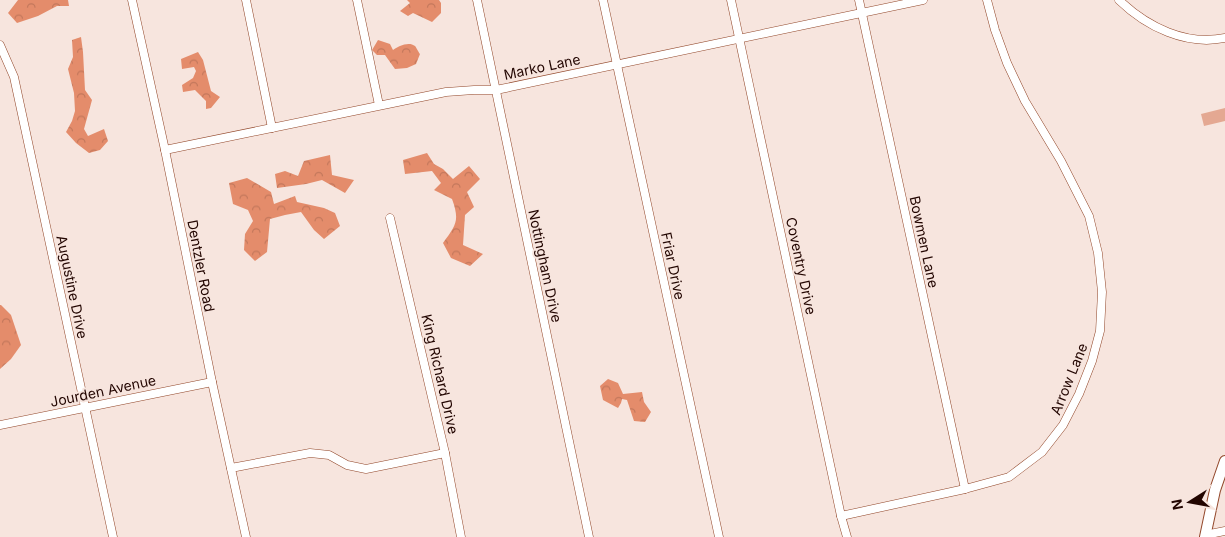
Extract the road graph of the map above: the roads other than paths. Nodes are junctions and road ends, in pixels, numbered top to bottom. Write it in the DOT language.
graph roads {
  1 [pos="132,0"];
  2 [pos="246,0"];
  3 [pos="357,0"];
  4 [pos="477,0"];
  5 [pos="603,0"];
  6 [pos="731,0"];
  7 [pos="859,0"];
  8 [pos="923,0"];
  9 [pos="987,0"];
  10 [pos="1119,0"];
  11 [pos="862,13"];
  12 [pos="739,38"];
  13 [pos="1225,38"];
  14 [pos="0,45"];
  15 [pos="617,65"];
  16 [pos="496,90"];
  17 [pos="379,106"];
  18 [pos="272,128"];
  19 [pos="165,150"];
  20 [pos="390,218"];
  21 [pos="212,382"];
  22 [pos="85,408"];
  23 [pos="0,425"];
  24 [pos="445,454"];
  25 [pos="1225,461"];
  26 [pos="231,468"];
  27 [pos="965,488"];
  28 [pos="841,516"];
  29 [pos="1225,531"];
  30 [pos="1205,536"];
  31 [pos="113,537"];
  32 [pos="246,537"];
  33 [pos="461,537"];
  34 [pos="589,537"];
  35 [pos="719,537"];
  36 [pos="847,537"];
  1 -- 19 [label="street, Dentzler Road"];
  2 -- 18 [label="street"];
  3 -- 17 [label="street"];
  4 -- 16 [label="street, Nottingham Drive"];
  5 -- 15 [label="street, Friar Drive"];
  6 -- 12 [label="street, Coventry Drive"];
  7 -- 11 [label="street, Bowmen Lane"];
  8 -- 11 [label="street, Marko Lane"];
  9 -- 27 [label="street, Arrow Lane"];
  10 -- 13 [label="street"];
  11 -- 12 [label="street, Marko Lane"];
  11 -- 27 [label="street, Bowmen Lane"];
  12 -- 15 [label="street, Marko Lane"];
  12 -- 28 [label="street, Coventry Drive"];
  14 -- 22 [label="street, Augustine Drive"];
  15 -- 16 [label="street, Marko Lane"];
  15 -- 35 [label="street, Friar Drive"];
  16 -- 17 [label="street, Marko Lane"];
  16 -- 34 [label="street, Nottingham Drive"];
  17 -- 18 [label="street, Marko Lane"];
  18 -- 19 [label="street, Marko Lane"];
  19 -- 21 [label="street, Dentzler Road"];
  20 -- 24 [label="street, King Richard Drive"];
  21 -- 22 [label="street, Jourden Avenue"];
  21 -- 26 [label="street, Dentzler Road"];
  22 -- 23 [label="street, Jourden Avenue"];
  22 -- 31 [label="street, Augustine Drive"];
  24 -- 26 [label="street"];
  24 -- 33 [label="street, King Richard Drive"];
  25 -- 30 [label="main road"];
  26 -- 32 [label="street, Dentzler Road"];
  27 -- 28 [label="street, Arrow Lane"];
  28 -- 36 [label="street, Coventry Drive"];
  29 -- 30 [label="street"];
}
